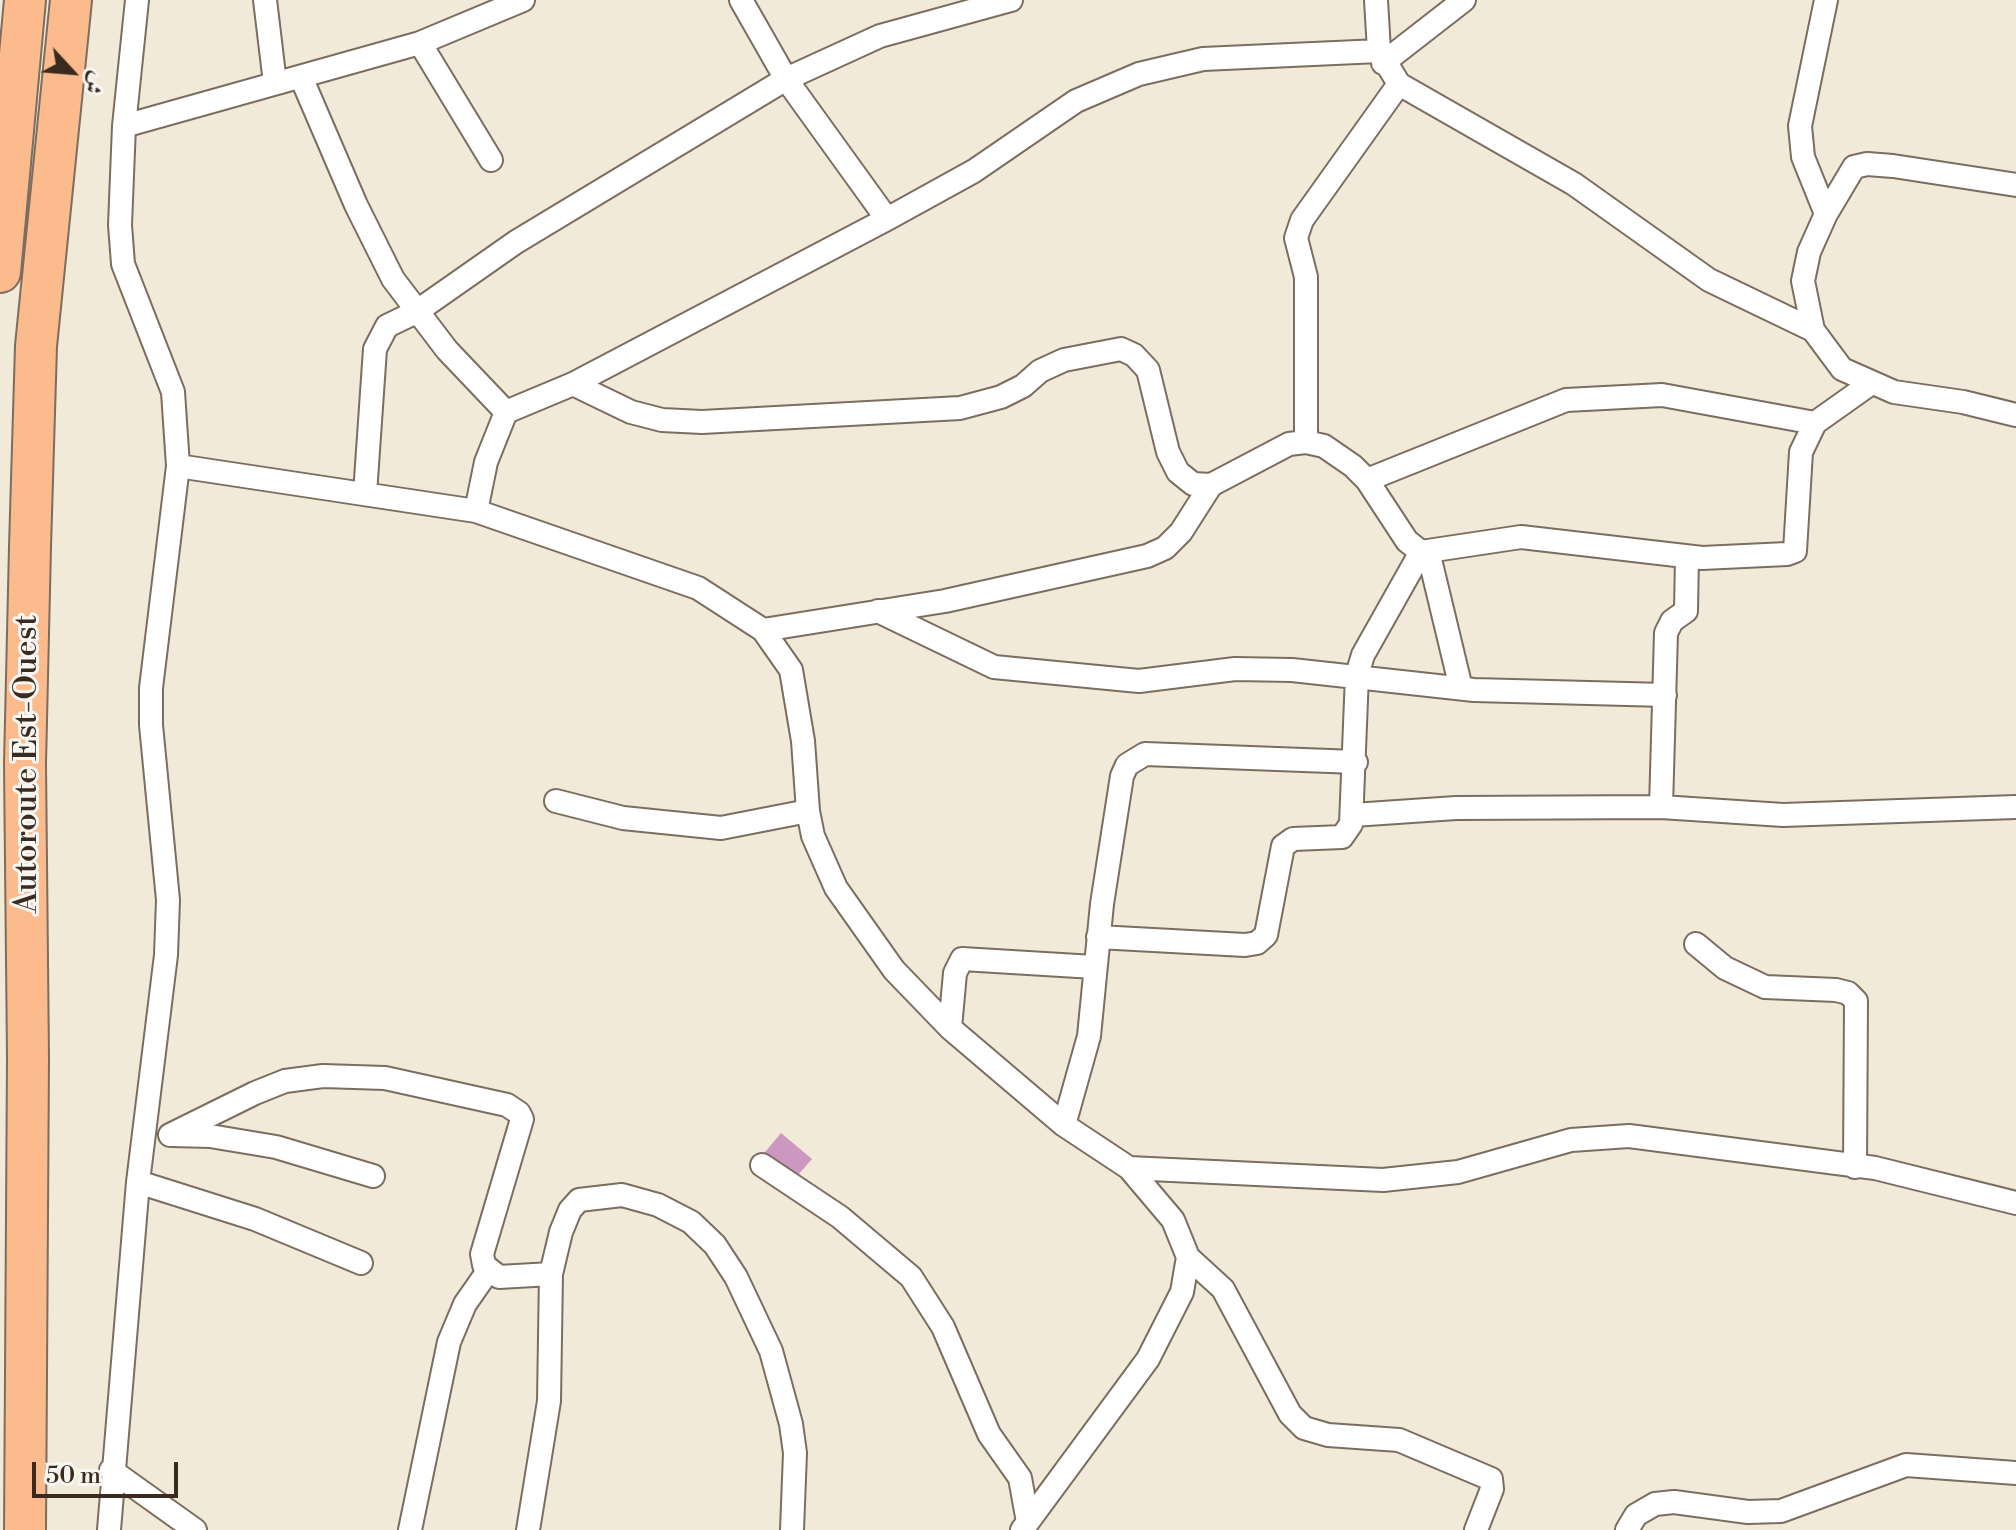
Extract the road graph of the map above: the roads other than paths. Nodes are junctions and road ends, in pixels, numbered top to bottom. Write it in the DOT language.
graph roads {
  1 [pos="25,0"];
  2 [pos="71,0"];
  3 [pos="137,0"];
  4 [pos="265,0"];
  5 [pos="523,0"];
  6 [pos="741,0"];
  7 [pos="1011,0"];
  8 [pos="1376,0"];
  9 [pos="1464,0"];
  10 [pos="1826,0"];
  11 [pos="420,43"];
  12 [pos="1381,57"];
  13 [pos="301,77"];
  14 [pos="786,79"];
  15 [pos="275,83"];
  16 [pos="1399,84"];
  17 [pos="124,126"];
  18 [pos="491,160"];
  19 [pos="2016,185"];
  20 [pos="1826,214"];
  21 [pos="887,219"];
  22 [pos="0,272"];
  23 [pos="416,312"];
  24 [pos="1813,330"];
  25 [pos="573,384"];
  26 [pos="1870,384"];
  27 [pos="506,412"];
  28 [pos="2016,415"];
  29 [pos="1815,423"];
  30 [pos="1306,442"];
  31 [pos="178,466"];
  32 [pos="1367,480"];
  33 [pos="1211,485"];
  34 [pos="365,494"];
  35 [pos="476,511"];
  36 [pos="1425,552"];
  37 [pos="1687,557"];
  38 [pos="878,611"];
  39 [pos="763,630"];
  40 [pos="1357,675"];
  41 [pos="1461,688"];
  42 [pos="1665,695"];
  43 [pos="1356,762"];
  44 [pos="556,801"];
  45 [pos="1661,807"];
  46 [pos="2016,807"];
  47 [pos="808,811"];
  48 [pos="1353,815"];
  49 [pos="1098,937"];
  50 [pos="1696,944"];
  51 [pos="1094,967"];
  52 [pos="950,1028"];
  53 [pos="1064,1125"];
  54 [pos="170,1135"];
  55 [pos="144,1136"];
  56 [pos="762,1165"];
  57 [pos="1855,1167"];
  58 [pos="1129,1168"];
  59 [pos="373,1176"];
  60 [pos="138,1182"];
  61 [pos="2016,1203"];
  62 [pos="1188,1257"];
  63 [pos="361,1263"];
  64 [pos="488,1271"];
  65 [pos="551,1274"];
  66 [pos="111,1470"];
  67 [pos="2016,1473"];
  68 [pos="1025,1526"];
  69 [pos="25,1530"];
  70 [pos="109,1530"];
  71 [pos="195,1530"];
  72 [pos="410,1530"];
  73 [pos="528,1530"];
  74 [pos="792,1530"];
  75 [pos="1476,1530"];
  76 [pos="1627,1530"];
  1 -- 22 [label="highway"];
  2 -- 69 [label="highway, Autoroute Est-Ouest"];
  3 -- 17 [label="street"];
  4 -- 15 [label="street"];
  5 -- 11 [label="street"];
  6 -- 14 [label="street"];
  7 -- 14 [label="street"];
  8 -- 12 [label="street"];
  9 -- 12 [label="street"];
  10 -- 20 [label="street"];
  11 -- 13 [label="street"];
  11 -- 18 [label="street"];
  12 -- 16 [label="street"];
  12 -- 21 [label="street"];
  13 -- 15 [label="street"];
  13 -- 23 [label="street"];
  14 -- 21 [label="street"];
  14 -- 23 [label="street"];
  15 -- 17 [label="street"];
  16 -- 24 [label="street"];
  16 -- 30 [label="street"];
  17 -- 31 [label="street"];
  19 -- 20 [label="street"];
  20 -- 24 [label="street"];
  21 -- 25 [label="street"];
  23 -- 27 [label="street"];
  23 -- 34 [label="street"];
  24 -- 26 [label="street"];
  25 -- 27 [label="street"];
  25 -- 33 [label="street"];
  26 -- 28 [label="street"];
  26 -- 29 [label="street"];
  27 -- 35 [label="street"];
  29 -- 32 [label="street"];
  29 -- 37 [label="street"];
  30 -- 32 [label="street"];
  30 -- 33 [label="street"];
  31 -- 34 [label="street"];
  31 -- 55 [label="street"];
  32 -- 36 [label="street"];
  33 -- 38 [label="street"];
  34 -- 35 [label="street"];
  35 -- 39 [label="street"];
  36 -- 37 [label="street"];
  36 -- 40 [label="street"];
  36 -- 41 [label="street"];
  37 -- 42 [label="street"];
  38 -- 39 [label="street"];
  38 -- 40 [label="street"];
  39 -- 47 [label="street"];
  40 -- 41 [label="street"];
  40 -- 43 [label="street"];
  41 -- 42 [label="street"];
  42 -- 45 [label="street"];
  43 -- 48 [label="street"];
  43 -- 49 [label="street"];
  44 -- 47 [label="street"];
  45 -- 46 [label="street"];
  45 -- 48 [label="street"];
  47 -- 52 [label="street"];
  48 -- 49 [label="street"];
  49 -- 51 [label="street"];
  50 -- 57 [label="street"];
  51 -- 52 [label="street"];
  51 -- 53 [label="street"];
  52 -- 53 [label="street"];
  53 -- 58 [label="street"];
  54 -- 55 [label="street"];
  54 -- 59 [label="street"];
  54 -- 64 [label="street"];
  55 -- 60 [label="street"];
  56 -- 68 [label="street"];
  57 -- 58 [label="street"];
  57 -- 61 [label="street"];
  58 -- 62 [label="street"];
  60 -- 63 [label="street"];
  60 -- 66 [label="street"];
  62 -- 68 [label="street"];
  62 -- 75 [label="street"];
  64 -- 65 [label="street"];
  64 -- 72 [label="street"];
  65 -- 73 [label="street"];
  65 -- 74 [label="street"];
  66 -- 70 [label="street"];
  66 -- 71 [label="street"];
  67 -- 76 [label="street"];
}
